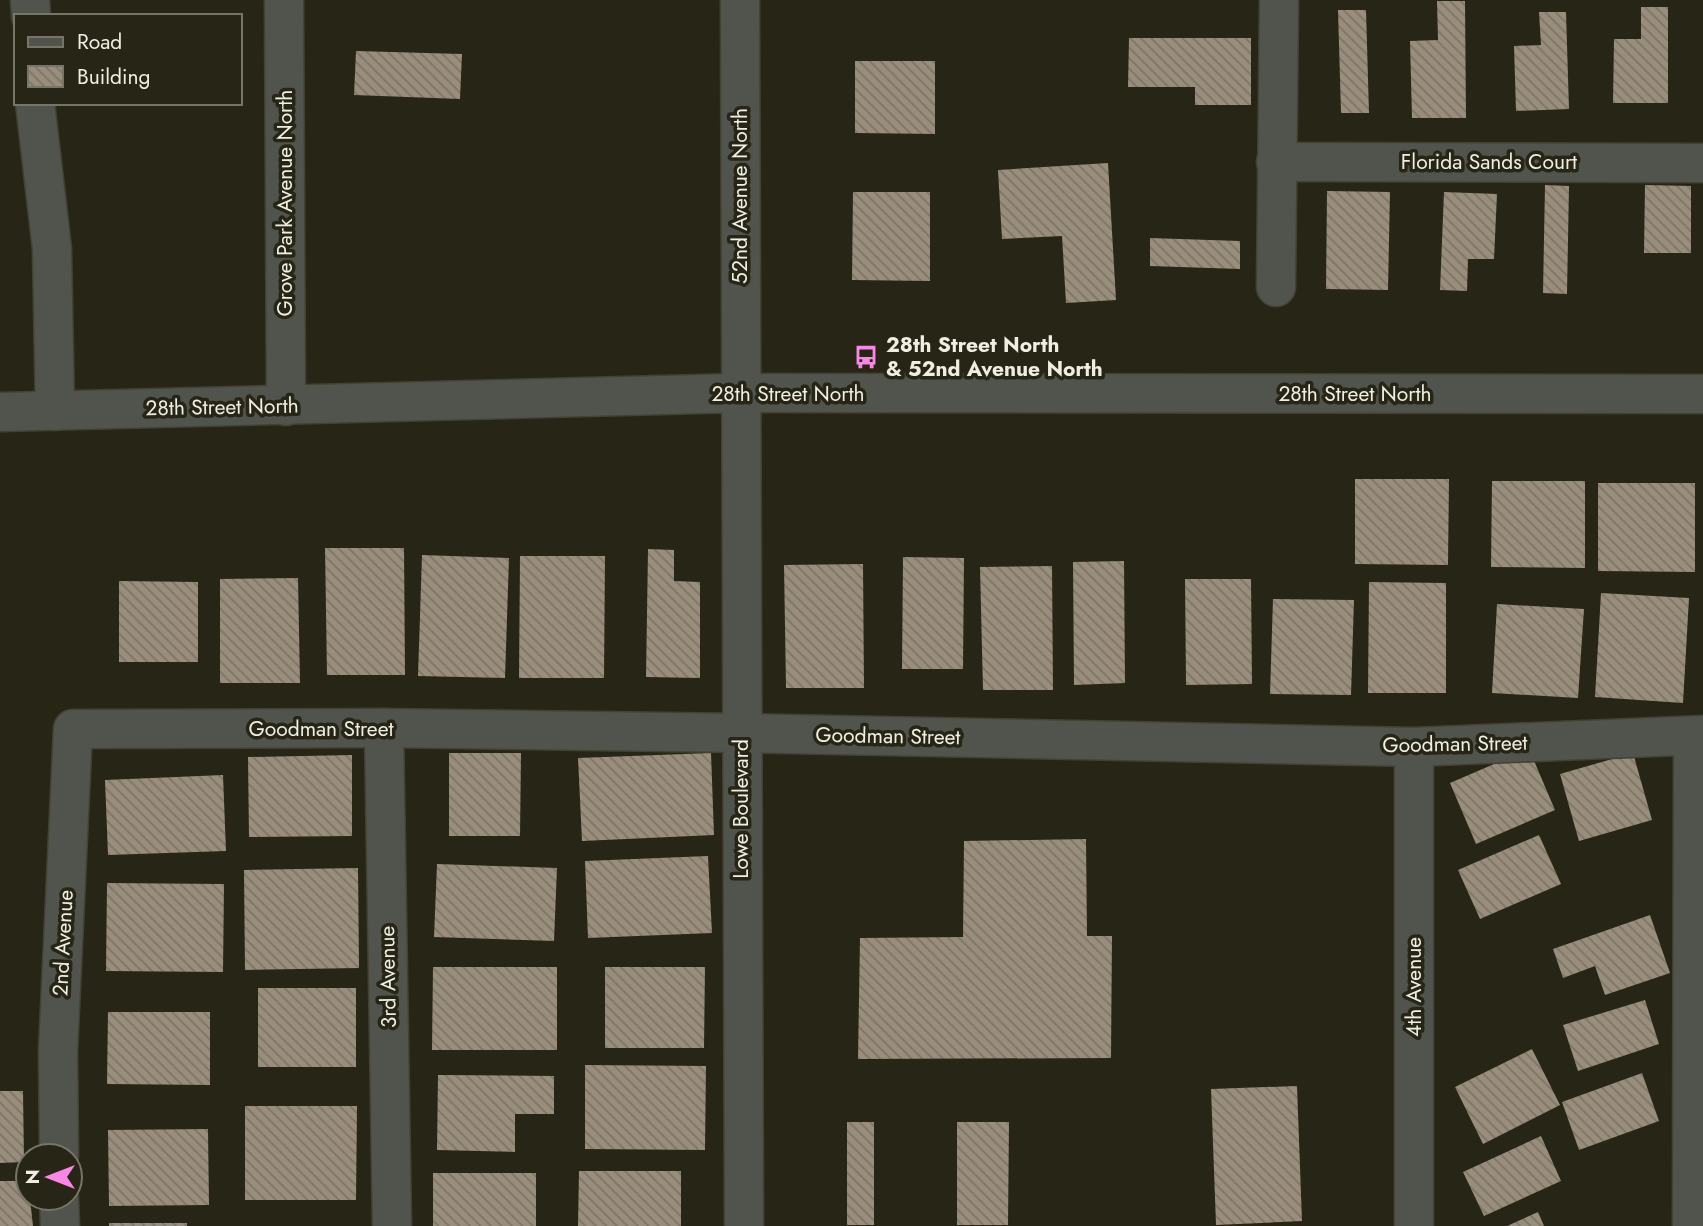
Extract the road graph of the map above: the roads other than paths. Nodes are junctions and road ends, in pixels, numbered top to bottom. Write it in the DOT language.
graph roads {
  1 [pos="284,0"];
  2 [pos="740,0"];
  3 [pos="1279,0"];
  4 [pos="35,105"];
  5 [pos="1276,162"];
  6 [pos="1703,163"];
  7 [pos="1276,287"];
  8 [pos="740,393"];
  9 [pos="1703,394"];
  10 [pos="286,406"];
  11 [pos="55,411"];
  12 [pos="0,412"];
  13 [pos="73,729"];
  14 [pos="384,729"];
  15 [pos="740,733"];
  16 [pos="1698,736"];
  17 [pos="1414,747"];
  18 [pos="59,1142"];
  19 [pos="392,1226"];
  20 [pos="744,1226"];
  21 [pos="1415,1226"];
  22 [pos="1692,1226"];
  1 -- 10 [label="street, Grove Park Avenue North"];
  2 -- 8 [label="street, 52nd Avenue North"];
  3 -- 5 [label="street"];
  4 -- 11 [label="street"];
  5 -- 6 [label="street, Florida Sands Court"];
  5 -- 7 [label="street"];
  8 -- 9 [label="street, 28th Street North"];
  8 -- 10 [label="street, 28th Street North"];
  8 -- 15 [label="street, Lowe Boulevard"];
  10 -- 11 [label="street, 28th Street North"];
  11 -- 12 [label="street, 28th Street North"];
  13 -- 14 [label="street, Goodman Street"];
  13 -- 18 [label="street, 2nd Avenue"];
  14 -- 15 [label="street, Goodman Street"];
  14 -- 19 [label="street, 3rd Avenue"];
  15 -- 17 [label="street, Goodman Street"];
  15 -- 20 [label="street, Lowe Boulevard"];
  16 -- 17 [label="street, Goodman Street"];
  16 -- 22 [label="street"];
  17 -- 21 [label="street, 4th Avenue"];
}
